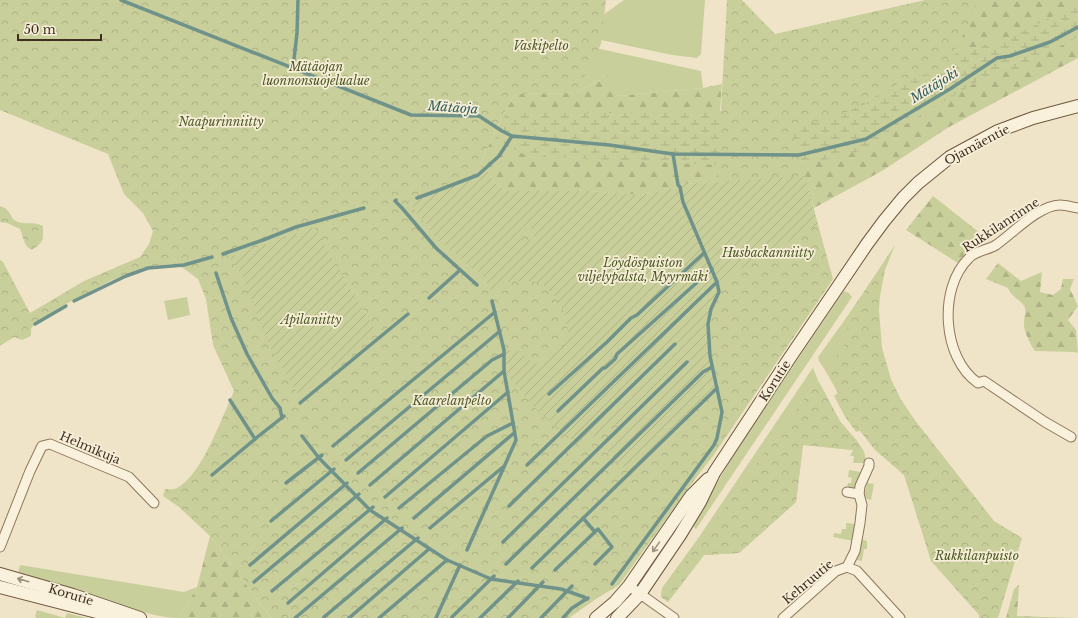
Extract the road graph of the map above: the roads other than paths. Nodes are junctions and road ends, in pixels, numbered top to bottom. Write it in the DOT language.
graph roads {
  1 [pos="1078,106"];
  2 [pos="1078,208"];
  3 [pos="836,289"];
  4 [pos="1071,437"];
  5 [pos="869,462"];
  6 [pos="714,473"];
  7 [pos="847,492"];
  8 [pos="859,494"];
  9 [pos="154,503"];
  10 [pos="0,547"];
  11 [pos="847,567"];
  12 [pos="0,574"];
  13 [pos="629,586"];
  14 [pos="0,587"];
  15 [pos="640,594"];
  16 [pos="120,618"];
  17 [pos="140,618"];
  18 [pos="596,618"];
  19 [pos="617,618"];
  20 [pos="674,618"];
  21 [pos="784,618"];
  22 [pos="900,618"];
  1 -- 3 [label="street, Ojamäentie"];
  2 -- 4 [label="street, Rukkilanrinne"];
  3 -- 6 [label="street, Korutie"];
  5 -- 8 [label="street"];
  6 -- 13 [label="street, Korutie, one-way"];
  6 -- 15 [label="street, Korutie"];
  7 -- 8 [label="street"];
  8 -- 11 [label="street"];
  9 -- 10 [label="street, Helmikuja"];
  11 -- 21 [label="street, Kehruutie"];
  11 -- 22 [label="street, Kehruutie"];
  17 -- 12 [label="street, Korutie, one-way"];
  13 -- 15 [label="street"];
  13 -- 18 [label="street, Korutie"];
  14 -- 16 [label="street, Korutie"];
  15 -- 19 [label="street, Korutie"];
  15 -- 20 [label="street"];
}
